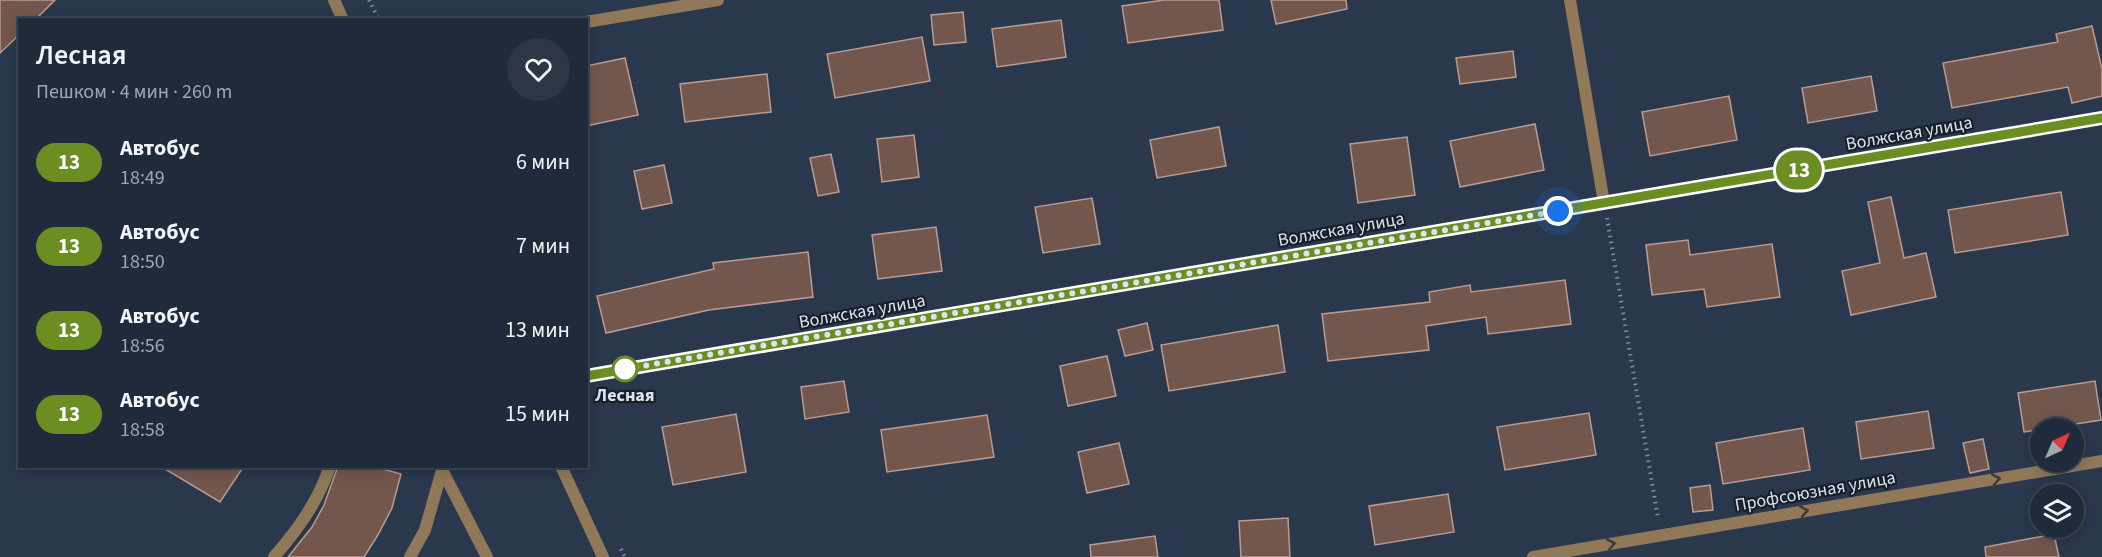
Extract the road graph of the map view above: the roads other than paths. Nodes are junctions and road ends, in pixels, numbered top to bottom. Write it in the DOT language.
graph roads {
  1 [pos="334,0"];
  2 [pos="718,0"];
  3 [pos="1570,0"];
  4 [pos="699,2"];
  5 [pos="342,18"];
  6 [pos="588,22"];
  7 [pos="2102,118"];
  8 [pos="1604,203"];
  9 [pos="588,376"];
  10 [pos="2102,461"];
  11 [pos="329,468"];
  12 [pos="441,468"];
  13 [pos="562,468"];
  14 [pos="274,557"];
  15 [pos="410,557"];
  16 [pos="487,557"];
  17 [pos="603,557"];
  18 [pos="1533,557"];
  1 -- 5 [label="street"];
  2 -- 4 [label="street"];
  3 -- 8 [label="street"];
  4 -- 6 [label="street"];
  7 -- 8 [label="street, Волжская улица"];
  8 -- 9 [label="street, Волжская улица"];
  18 -- 10 [label="street, Профсоюзная улица, one-way"];
  11 -- 14 [label="street"];
  12 -- 15 [label="street"];
  12 -- 16 [label="street"];
  13 -- 17 [label="street"];
}
